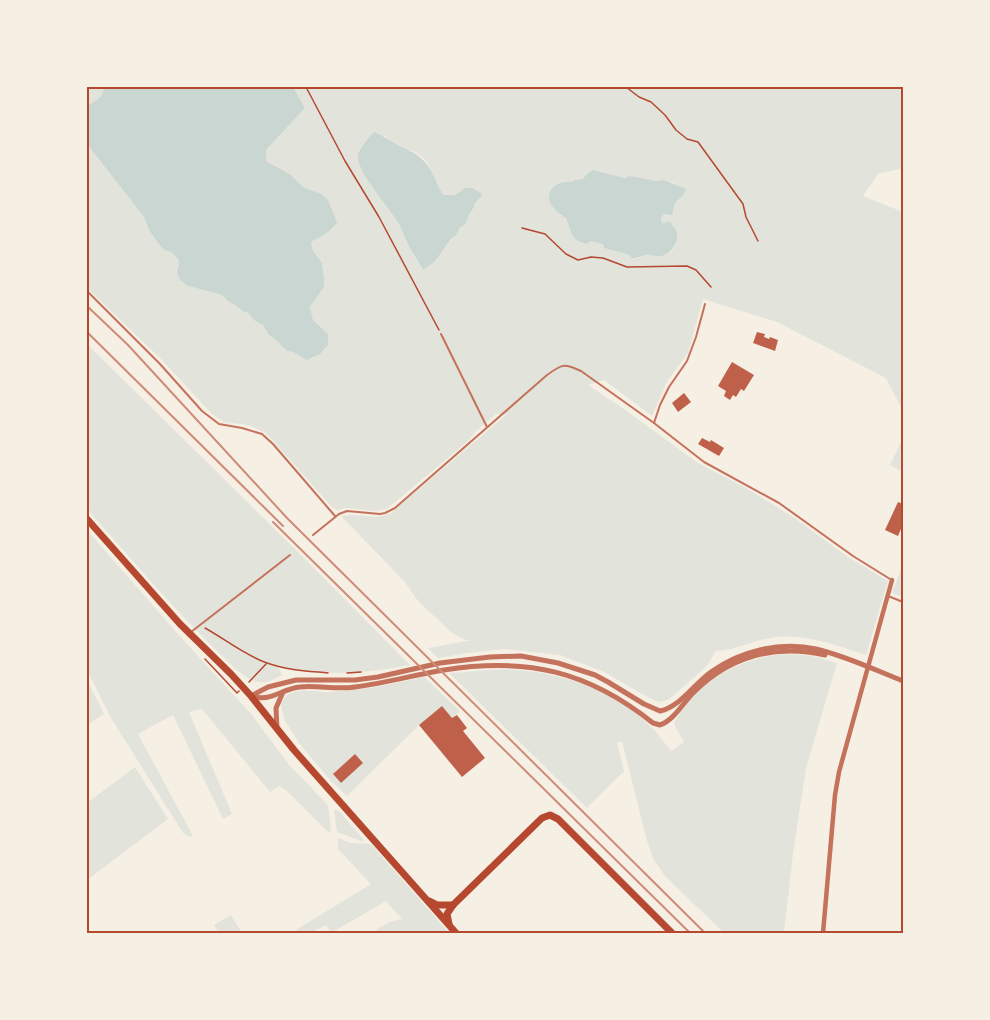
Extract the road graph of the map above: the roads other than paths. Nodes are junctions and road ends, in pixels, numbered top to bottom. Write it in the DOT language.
graph roads {
  1 [pos="87,291"];
  2 [pos="705,304"];
  3 [pos="441,334"];
  4 [pos="654,423"];
  5 [pos="487,427"];
  6 [pos="335,516"];
  7 [pos="87,519"];
  8 [pos="313,535"];
  9 [pos="290,555"];
  10 [pos="892,580"];
  11 [pos="888,596"];
  12 [pos="903,602"];
  13 [pos="189,634"];
  14 [pos="867,667"];
  15 [pos="903,681"];
  16 [pos="284,691"];
  17 [pos="251,696"];
  18 [pos="277,729"];
  19 [pos="424,898"];
  20 [pos="453,905"];
  21 [pos="455,932"];
  22 [pos="672,933"];
  23 [pos="823,933"];
  1 -- 6 [label="lane"];
  2 -- 4 [label="lane"];
  3 -- 5 [label="lane"];
  4 -- 5 [label="lane"];
  4 -- 10 [label="lane"];
  5 -- 6 [label="lane"];
  6 -- 8 [label="lane"];
  7 -- 13 [label="main road"];
  9 -- 13 [label="lane"];
  10 -- 11 [label="street"];
  11 -- 12 [label="lane"];
  11 -- 14 [label="street"];
  13 -- 17 [label="main road"];
  14 -- 15 [label="street"];
  14 -- 16 [label="street"];
  14 -- 17 [label="street"];
  14 -- 23 [label="street"];
  16 -- 17 [label="street"];
  16 -- 18 [label="street"];
  17 -- 18 [label="main road"];
  18 -- 19 [label="main road"];
  19 -- 20 [label="main road"];
  19 -- 21 [label="main road"];
  20 -- 21 [label="main road"];
  20 -- 22 [label="main road"];
}
